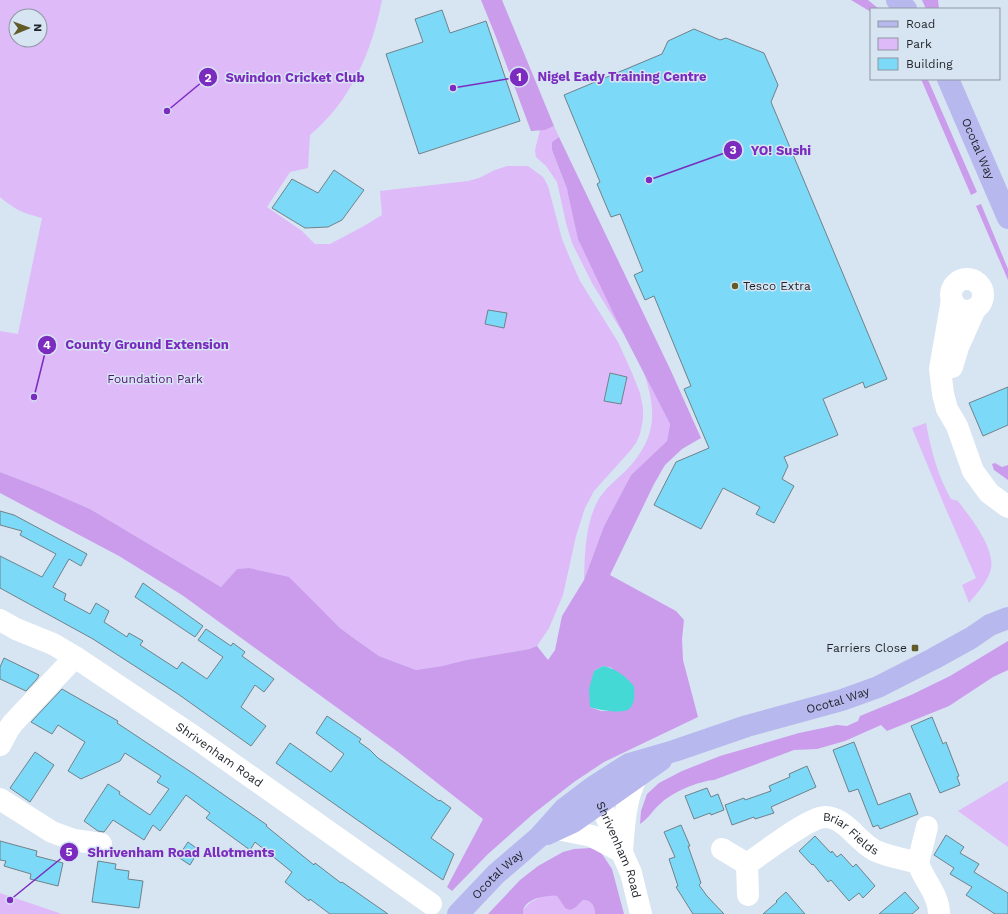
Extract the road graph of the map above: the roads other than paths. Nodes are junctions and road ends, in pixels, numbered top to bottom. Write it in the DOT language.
graph roads {
  1 [pos="948,80"];
  2 [pos="1008,218"];
  3 [pos="952,300"];
  4 [pos="975,309"];
  5 [pos="957,426"];
  6 [pos="1008,507"];
  7 [pos="1008,602"];
  8 [pos="0,620"];
  9 [pos="999,621"];
  10 [pos="75,657"];
  11 [pos="0,745"];
  12 [pos="674,751"];
  13 [pos="636,778"];
  14 [pos="596,795"];
  15 [pos="0,799"];
  16 [pos="927,826"];
  17 [pos="548,833"];
  18 [pos="101,844"];
  19 [pos="722,849"];
  20 [pos="622,852"];
  21 [pos="918,863"];
  22 [pos="747,864"];
  23 [pos="748,895"];
  24 [pos="430,904"];
  25 [pos="458,914"];
  26 [pos="642,914"];
  27 [pos="939,914"];
  1 -- 2 [label="main road, Ocotal Way"];
  3 -- 4 [label="street"];
  3 -- 4 [label="street"];
  3 -- 5 [label="street"];
  4 -- 5 [label="street"];
  5 -- 6 [label="street"];
  7 -- 9 [label="main road, Ocotal Way"];
  8 -- 10 [label="street, Shrivenham Road"];
  9 -- 12 [label="main road, Ocotal Way"];
  10 -- 11 [label="street"];
  10 -- 24 [label="street, Shrivenham Road"];
  12 -- 13 [label="main road, Ocotal Way"];
  12 -- 14 [label="main road, Ocotal Way"];
  13 -- 14 [label="main road, Ocotal Way"];
  13 -- 20 [label="street"];
  14 -- 17 [label="main road, Ocotal Way"];
  14 -- 20 [label="street, Shrivenham Road"];
  15 -- 18 [label="street"];
  16 -- 21 [label="street"];
  17 -- 20 [label="street"];
  17 -- 25 [label="main road, Ocotal Way"];
  19 -- 22 [label="street"];
  20 -- 26 [label="street, Shrivenham Road"];
  21 -- 22 [label="street, Briar Fields"];
  21 -- 27 [label="street"];
  22 -- 23 [label="street"];
}
